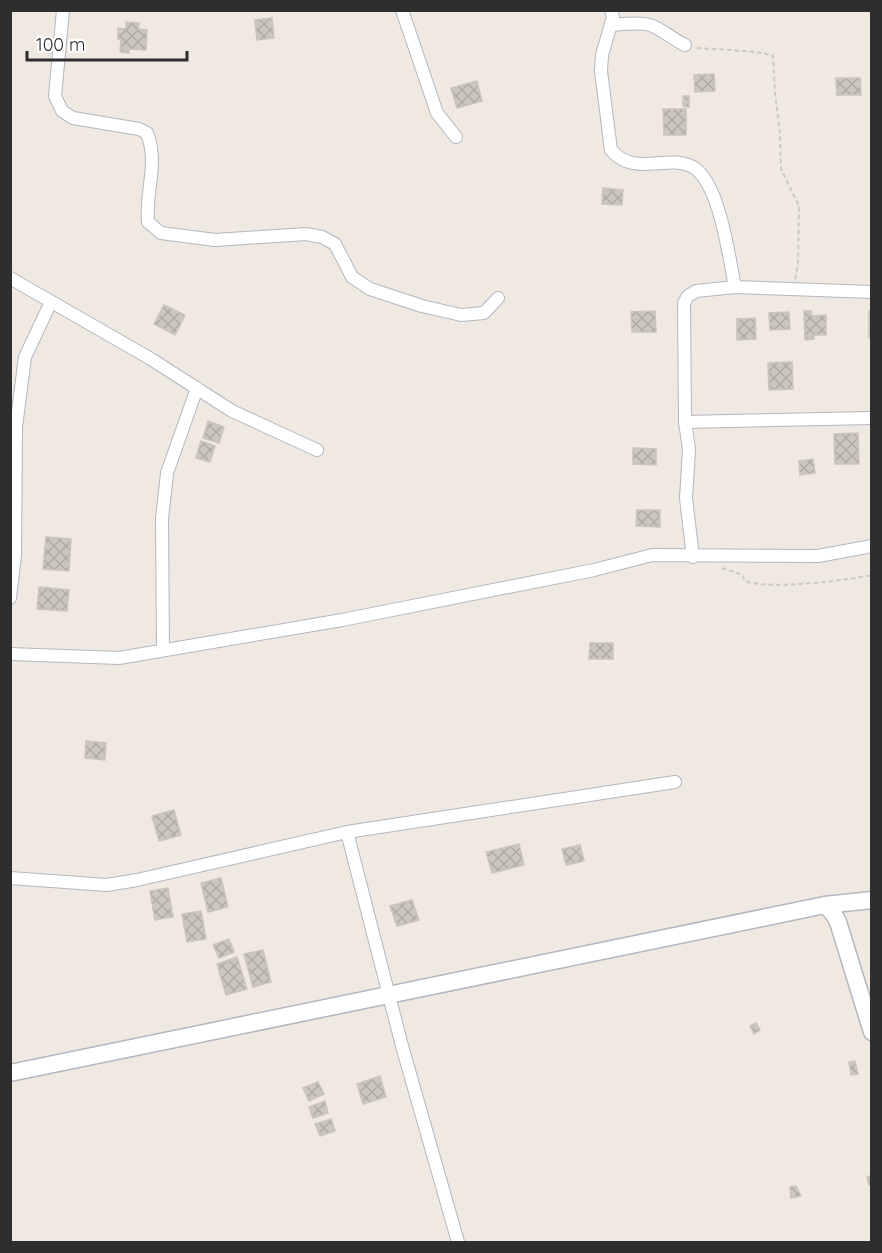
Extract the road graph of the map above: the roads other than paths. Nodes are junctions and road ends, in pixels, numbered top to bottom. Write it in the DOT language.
graph roads {
  1 [pos="63,10"];
  2 [pos="402,10"];
  3 [pos="611,10"];
  4 [pos="611,25"];
  5 [pos="685,45"];
  6 [pos="456,137"];
  7 [pos="10,278"];
  8 [pos="735,287"];
  9 [pos="872,292"];
  10 [pos="498,298"];
  11 [pos="51,302"];
  12 [pos="197,388"];
  13 [pos="872,418"];
  14 [pos="685,422"];
  15 [pos="317,450"];
  16 [pos="872,546"];
  17 [pos="693,557"];
  18 [pos="10,598"];
  19 [pos="163,650"];
  20 [pos="10,654"];
  21 [pos="675,782"];
  22 [pos="346,832"];
  23 [pos="10,878"];
  24 [pos="872,900"];
  25 [pos="825,905"];
  26 [pos="390,995"];
  27 [pos="872,1032"];
  28 [pos="10,1073"];
  29 [pos="458,1242"];
  1 -- 10 [label="street"];
  2 -- 6 [label="street"];
  3 -- 4 [label="street"];
  4 -- 5 [label="street"];
  4 -- 8 [label="street"];
  7 -- 11 [label="street"];
  8 -- 9 [label="street"];
  8 -- 14 [label="street"];
  11 -- 12 [label="street"];
  11 -- 18 [label="street"];
  12 -- 15 [label="street"];
  12 -- 19 [label="street"];
  13 -- 14 [label="street"];
  14 -- 17 [label="street"];
  16 -- 17 [label="street"];
  17 -- 19 [label="street"];
  19 -- 20 [label="street"];
  21 -- 22 [label="street"];
  22 -- 23 [label="street"];
  22 -- 26 [label="street"];
  24 -- 25 [label="street"];
  25 -- 26 [label="street"];
  25 -- 27 [label="street"];
  26 -- 28 [label="street"];
  26 -- 29 [label="street"];
}
